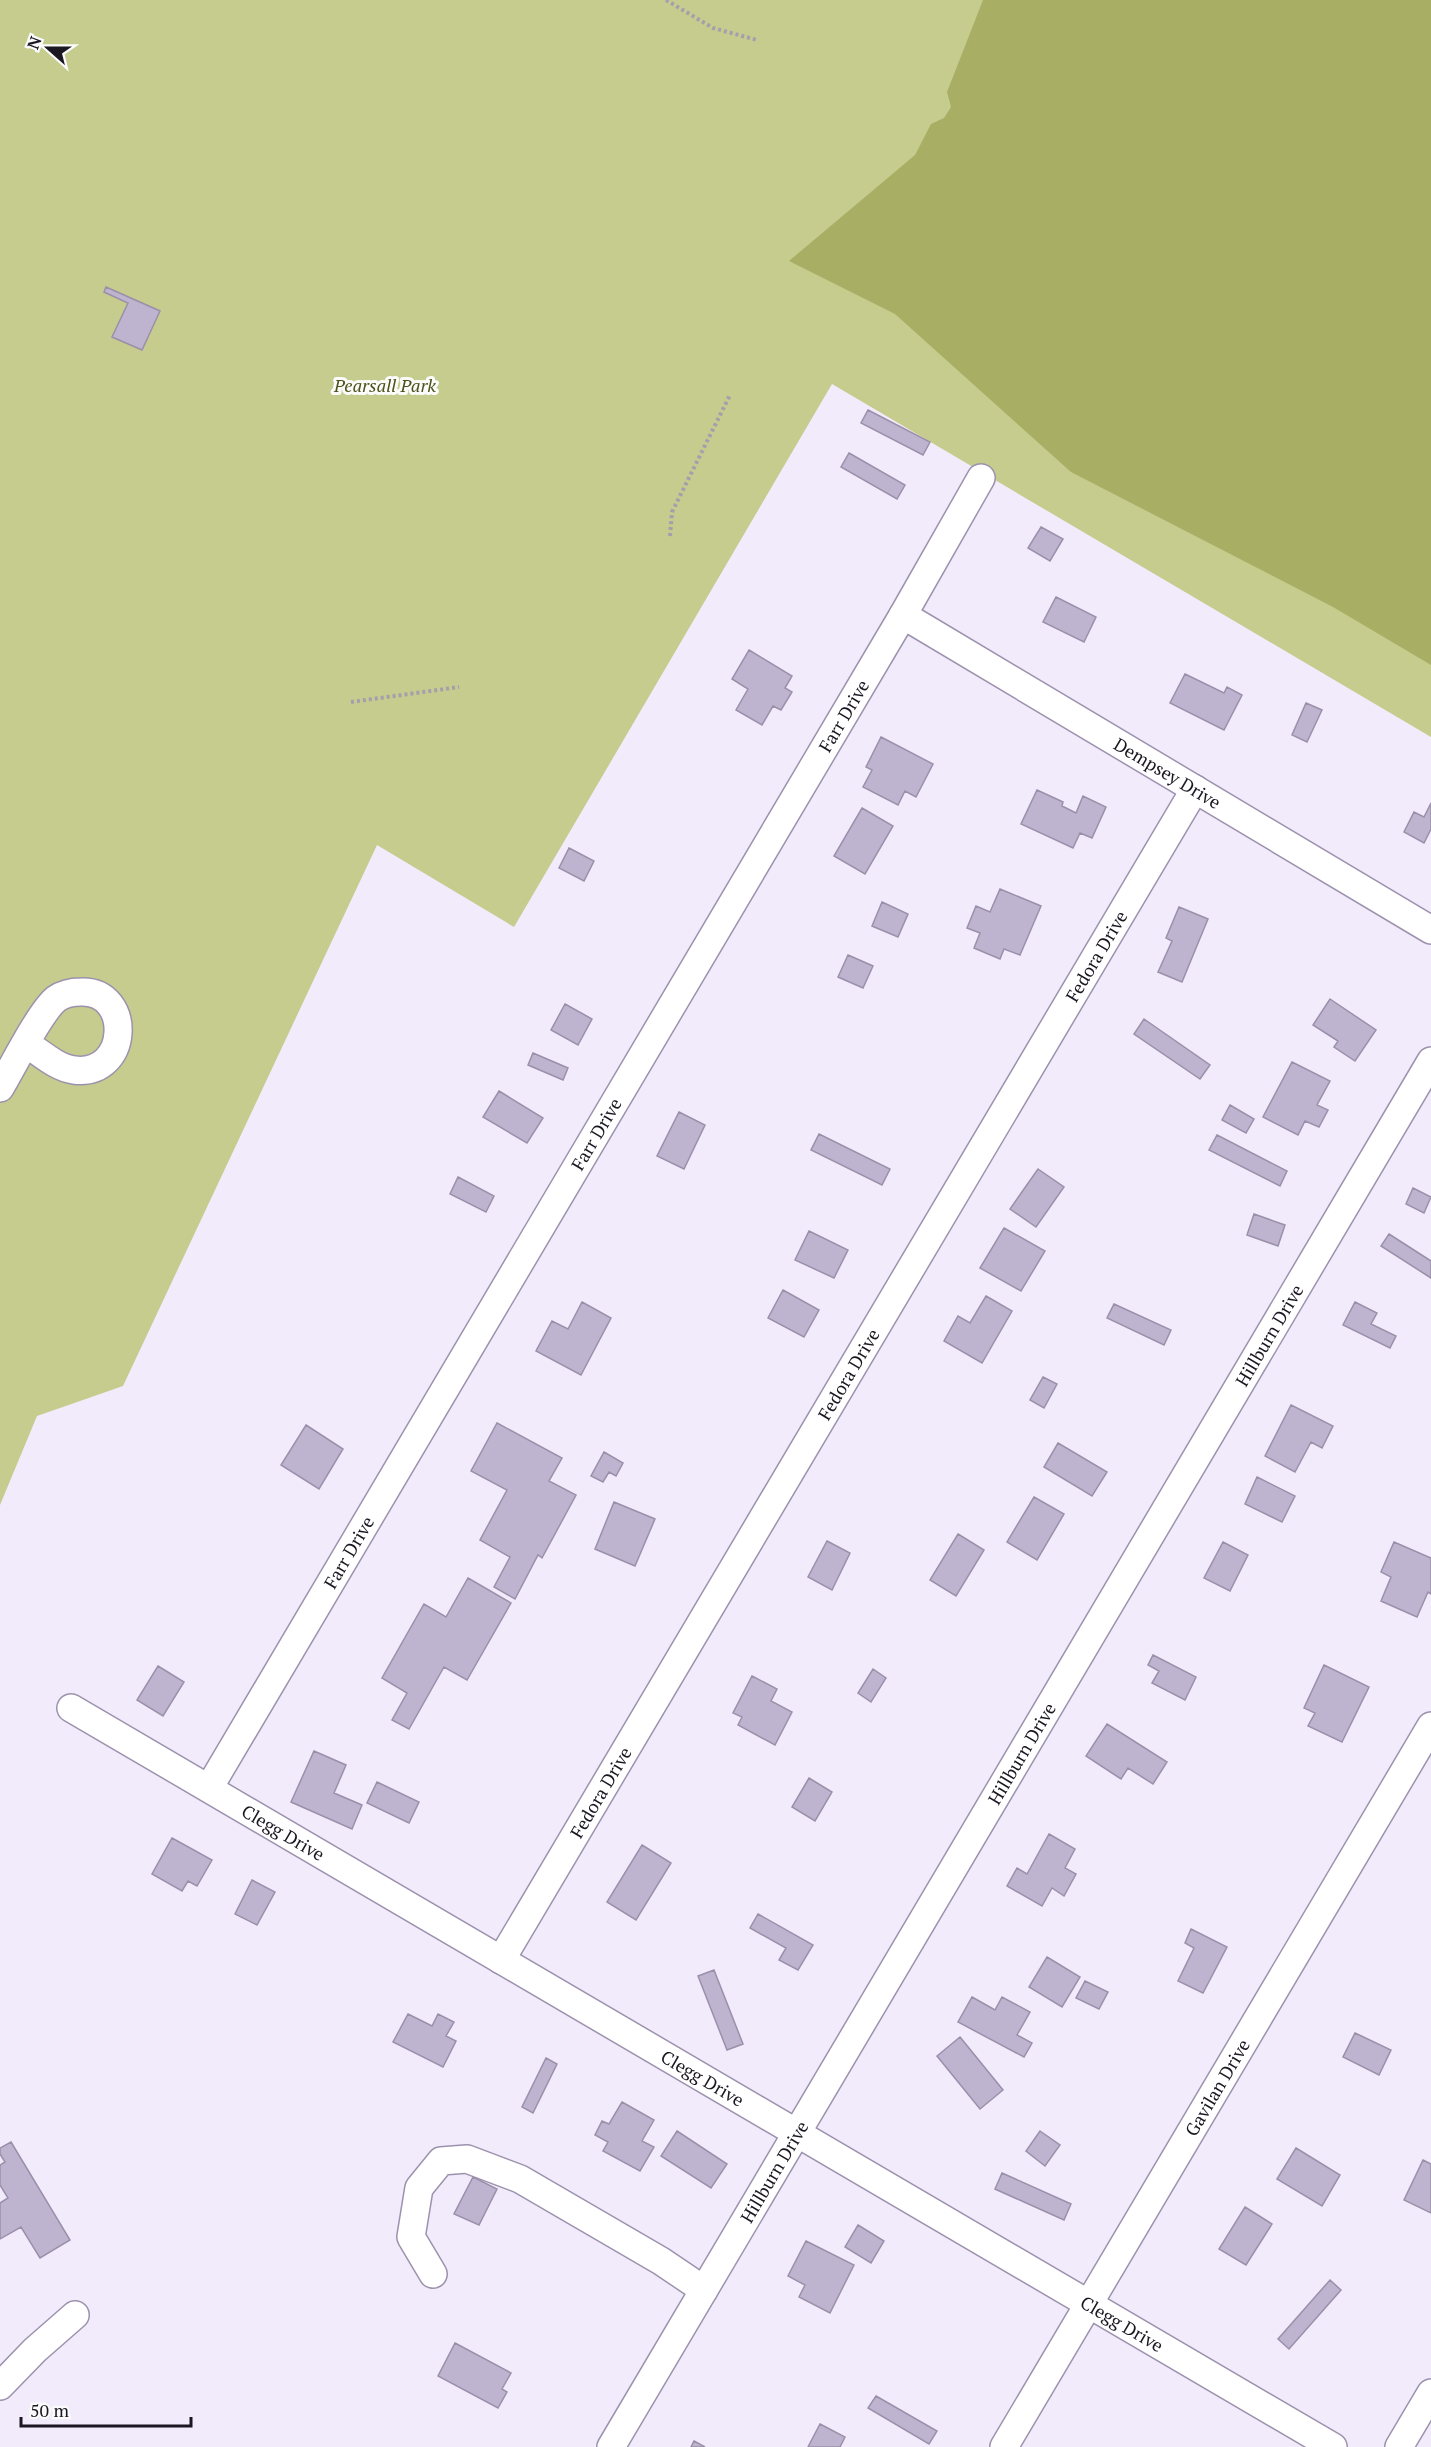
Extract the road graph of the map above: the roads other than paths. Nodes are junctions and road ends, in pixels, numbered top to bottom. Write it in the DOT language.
graph roads {
  1 [pos="981,478"];
  2 [pos="903,615"];
  3 [pos="1195,789"];
  4 [pos="1431,930"];
  5 [pos="27,1044"];
  6 [pos="1431,1061"];
  7 [pos="0,1088"];
  8 [pos="71,1708"];
  9 [pos="1431,1726"];
  10 [pos="208,1788"];
  11 [pos="501,1959"];
  12 [pos="797,2132"];
  13 [pos="433,2274"];
  14 [pos="704,2290"];
  15 [pos="1090,2304"];
  16 [pos="75,2315"];
  17 [pos="0,2386"];
  18 [pos="1431,2393"];
  19 [pos="611,2447"];
  20 [pos="1004,2447"];
  21 [pos="1333,2447"];
  22 [pos="1399,2447"];
  1 -- 2 [label="street, Farr Drive"];
  2 -- 3 [label="street, Dempsey Drive"];
  2 -- 10 [label="street, Farr Drive"];
  3 -- 4 [label="street, Dempsey Drive"];
  3 -- 11 [label="street, Fedora Drive"];
  5 -- 7 [label="street"];
  6 -- 12 [label="street, Hillburn Drive"];
  8 -- 10 [label="street, Clegg Drive"];
  9 -- 15 [label="street, Gavilan Drive"];
  10 -- 11 [label="street, Clegg Drive"];
  11 -- 12 [label="street, Clegg Drive"];
  12 -- 14 [label="street, Hillburn Drive"];
  12 -- 15 [label="street, Clegg Drive"];
  13 -- 14 [label="street"];
  14 -- 19 [label="street, Hillburn Drive"];
  15 -- 20 [label="street, Gavilan Drive"];
  15 -- 21 [label="street, Clegg Drive"];
  16 -- 17 [label="street"];
  18 -- 22 [label="street"];
}
